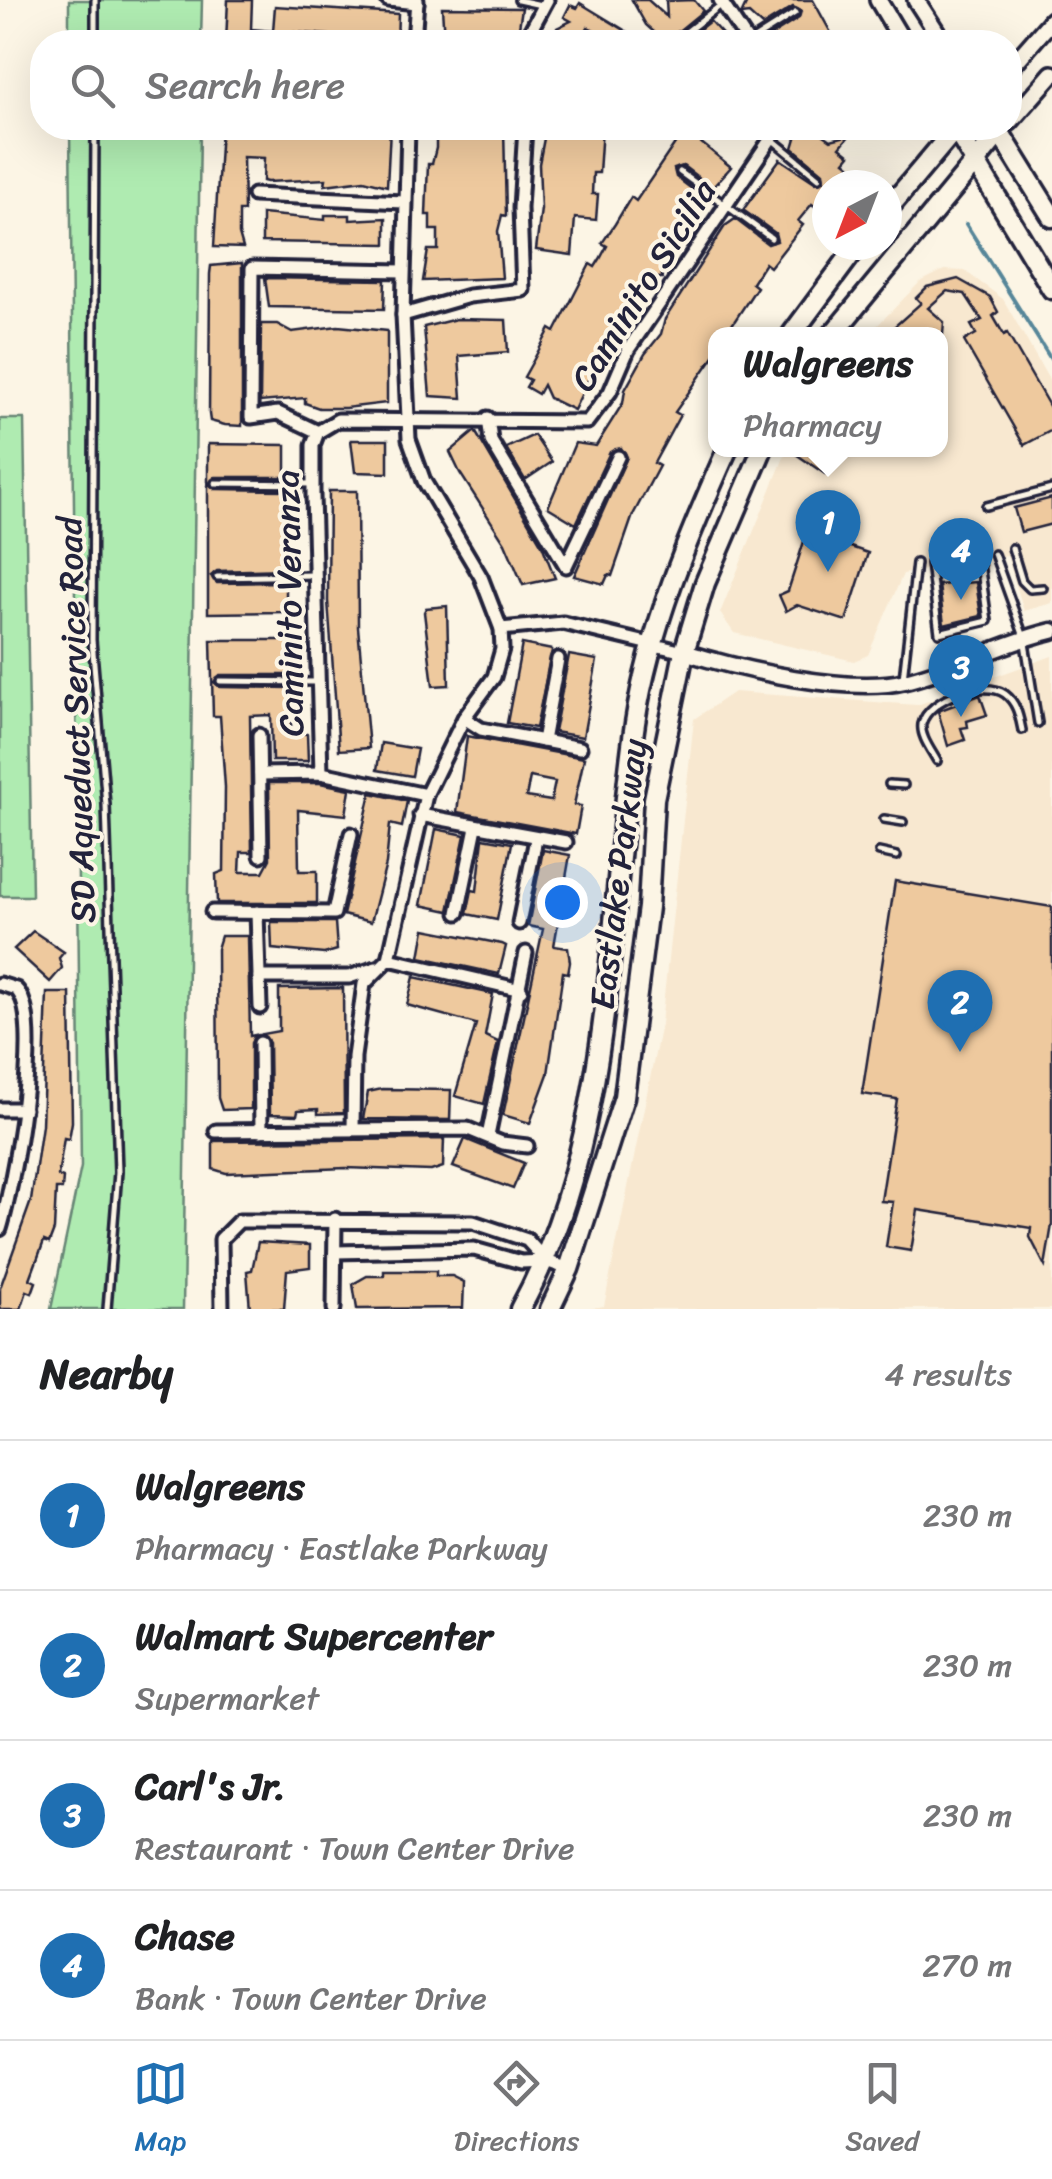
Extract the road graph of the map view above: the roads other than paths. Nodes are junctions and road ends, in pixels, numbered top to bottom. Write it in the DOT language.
graph roads {
  1 [pos="95,0"];
  2 [pos="388,0"];
  3 [pos="518,0"];
  4 [pos="878,0"];
  5 [pos="916,0"];
  6 [pos="417,1"];
  7 [pos="721,2"];
  8 [pos="545,3"];
  9 [pos="795,13"];
  10 [pos="1052,20"];
  11 [pos="95,30"];
  12 [pos="415,30"];
  13 [pos="532,30"];
  14 [pos="688,30"];
  15 [pos="740,30"];
  16 [pos="767,30"];
  17 [pos="896,30"];
  18 [pos="935,30"];
  19 [pos="1022,54"];
  20 [pos="1052,74"];
  21 [pos="1022,106"];
  22 [pos="94,140"];
  23 [pos="407,140"];
  24 [pos="524,140"];
  25 [pos="772,140"];
  26 [pos="782,140"];
  27 [pos="945,140"];
  28 [pos="963,140"];
  29 [pos="993,140"];
  30 [pos="1010,140"];
  31 [pos="976,161"];
  32 [pos="812,170"];
  33 [pos="680,172"];
  34 [pos="902,192"];
  35 [pos="254,195"];
  36 [pos="404,202"];
  37 [pos="726,204"];
  38 [pos="1052,217"];
  39 [pos="771,238"];
  40 [pos="847,260"];
  41 [pos="404,271"];
  42 [pos="1052,288"];
  43 [pos="403,315"];
  44 [pos="797,327"];
  45 [pos="838,327"];
  46 [pos="488,418"];
  47 [pos="405,422"];
  48 [pos="318,432"];
  49 [pos="618,457"];
  50 [pos="724,457"];
  51 [pos="759,457"];
  52 [pos="214,483"];
  53 [pos="313,484"];
  54 [pos="1052,488"];
  55 [pos="986,506"];
  56 [pos="1012,548"];
  57 [pos="994,554"];
  58 [pos="979,556"];
  59 [pos="916,563"];
  60 [pos="930,563"];
  61 [pos="316,576"];
  62 [pos="218,577"];
  63 [pos="1043,588"];
  64 [pos="500,629"];
  65 [pos="1052,631"];
  66 [pos="1024,638"];
  67 [pos="654,644"];
  68 [pos="684,652"];
  69 [pos="558,659"];
  70 [pos="220,681"];
  71 [pos="319,682"];
  72 [pos="903,682"];
  73 [pos="464,718"];
  74 [pos="1038,723"];
  75 [pos="1022,730"];
  76 [pos="259,735"];
  77 [pos="542,741"];
  78 [pos="580,748"];
  79 [pos="937,761"];
  80 [pos="321,773"];
  81 [pos="260,774"];
  82 [pos="888,784"];
  83 [pos="904,785"];
  84 [pos="426,795"];
  85 [pos="420,816"];
  86 [pos="884,819"];
  87 [pos="902,822"];
  88 [pos="476,828"];
  89 [pos="351,834"];
  90 [pos="536,839"];
  91 [pos="566,842"];
  92 [pos="879,852"];
  93 [pos="262,855"];
  94 [pos="897,856"];
  95 [pos="212,912"];
  96 [pos="258,912"];
  97 [pos="458,913"];
  98 [pos="519,923"];
  99 [pos="526,953"];
  100 [pos="384,963"];
  101 [pos="259,977"];
  102 [pos="0,984"];
  103 [pos="521,990"];
  104 [pos="260,1007"];
  105 [pos="260,1043"];
  106 [pos="0,1108"];
  107 [pos="24,1110"];
  108 [pos="353,1129"];
  109 [pos="216,1131"];
  110 [pos="261,1132"];
  111 [pos="488,1136"];
  112 [pos="527,1146"];
  113 [pos="335,1219"];
  114 [pos="473,1222"];
  115 [pos="0,1229"];
  116 [pos="502,1230"];
  117 [pos="474,1249"];
  118 [pos="335,1252"];
  119 [pos="497,1255"];
  120 [pos="546,1261"];
  121 [pos="570,1269"];
  122 [pos="107,1309"];
  123 [pos="222,1309"];
  124 [pos="334,1309"];
  125 [pos="520,1309"];
  126 [pos="550,1309"];
  1 -- 11 [label="lane"];
  2 -- 6 [label="street"];
  3 -- 8 [label="lane"];
  4 -- 17 [label="main road"];
  5 -- 18 [label="main road"];
  6 -- 12 [label="street"];
  7 -- 14 [label="lane"];
  7 -- 15 [label="street"];
  8 -- 13 [label="street"];
  9 -- 16 [label="lane"];
  10 -- 19 [label="main road"];
  20 -- 21 [label="main road"];
  22 -- 122 [label="lane, SD Aqueduct Service Road"];
  23 -- 36 [label="street"];
  24 -- 43 [label="street"];
  25 -- 37 [label="street, Caminito Sicilia"];
  26 -- 32 [label="lane"];
  27 -- 34 [label="main road"];
  28 -- 31 [label="main road"];
  29 -- 31 [label="main road"];
  30 -- 38 [label="main road"];
  31 -- 42 [label="main road"];
  31 -- 45 [label="main road"];
  33 -- 37 [label="lane"];
  35 -- 36 [label="street"];
  36 -- 41 [label="street"];
  37 -- 39 [label="lane"];
  37 -- 46 [label="street, Caminito Sicilia"];
  40 -- 44 [label="main road"];
  41 -- 43 [label="street"];
  41 -- 48 [label="street"];
  43 -- 47 [label="street"];
  46 -- 47 [label="street"];
  46 -- 49 [label="street"];
  47 -- 48 [label="street"];
  47 -- 64 [label="street"];
  48 -- 53 [label="street, Caminito Veranza"];
  50 -- 67 [label="main road, Eastlake Parkway"];
  51 -- 68 [label="main road, Eastlake Parkway"];
  52 -- 53 [label="lane"];
  53 -- 61 [label="street, Caminito Veranza"];
  54 -- 55 [label="lane"];
  56 -- 63 [label="lane"];
  57 -- 66 [label="lane"];
  58 -- 60 [label="lane"];
  59 -- 72 [label="lane"];
  61 -- 62 [label="lane"];
  61 -- 71 [label="street, Caminito Veranza"];
  64 -- 67 [label="street"];
  64 -- 73 [label="street"];
  65 -- 66 [label="street"];
  66 -- 72 [label="street"];
  66 -- 74 [label="lane"];
  67 -- 68 [label="street"];
  67 -- 120 [label="main road, Eastlake Parkway"];
  68 -- 72 [label="street"];
  68 -- 121 [label="main road, Eastlake Parkway"];
  69 -- 77 [label="street"];
  70 -- 71 [label="lane"];
  71 -- 80 [label="street, Caminito Veranza"];
  73 -- 77 [label="street"];
  73 -- 84 [label="street"];
  75 -- 79 [label="lane"];
  76 -- 81 [label="street"];
  77 -- 78 [label="street"];
  80 -- 81 [label="street"];
  80 -- 84 [label="street"];
  81 -- 93 [label="street"];
  82 -- 83 [label="lane"];
  84 -- 85 [label="street"];
  85 -- 88 [label="street"];
  85 -- 100 [label="street"];
  86 -- 87 [label="lane"];
  88 -- 90 [label="street"];
  88 -- 97 [label="street"];
  89 -- 96 [label="street"];
  90 -- 91 [label="street"];
  90 -- 98 [label="street"];
  92 -- 94 [label="lane"];
  95 -- 96 [label="street"];
  96 -- 101 [label="street"];
  99 -- 103 [label="street"];
  100 -- 101 [label="street"];
  100 -- 103 [label="street"];
  100 -- 108 [label="street"];
  101 -- 104 [label="street"];
  102 -- 107 [label="street"];
  103 -- 111 [label="street"];
  105 -- 110 [label="street"];
  106 -- 107 [label="street"];
  107 -- 115 [label="street"];
  108 -- 110 [label="street"];
  108 -- 111 [label="street"];
  109 -- 110 [label="street"];
  111 -- 112 [label="street"];
  113 -- 114 [label="street"];
  113 -- 118 [label="street"];
  113 -- 123 [label="street"];
  114 -- 116 [label="street"];
  114 -- 117 [label="street"];
  116 -- 119 [label="street"];
  116 -- 120 [label="street"];
  117 -- 118 [label="street"];
  117 -- 119 [label="street"];
  118 -- 124 [label="street"];
  119 -- 120 [label="street"];
  120 -- 121 [label="street"];
  120 -- 125 [label="main road, Eastlake Parkway"];
  121 -- 126 [label="main road, Eastlake Parkway"];
}
